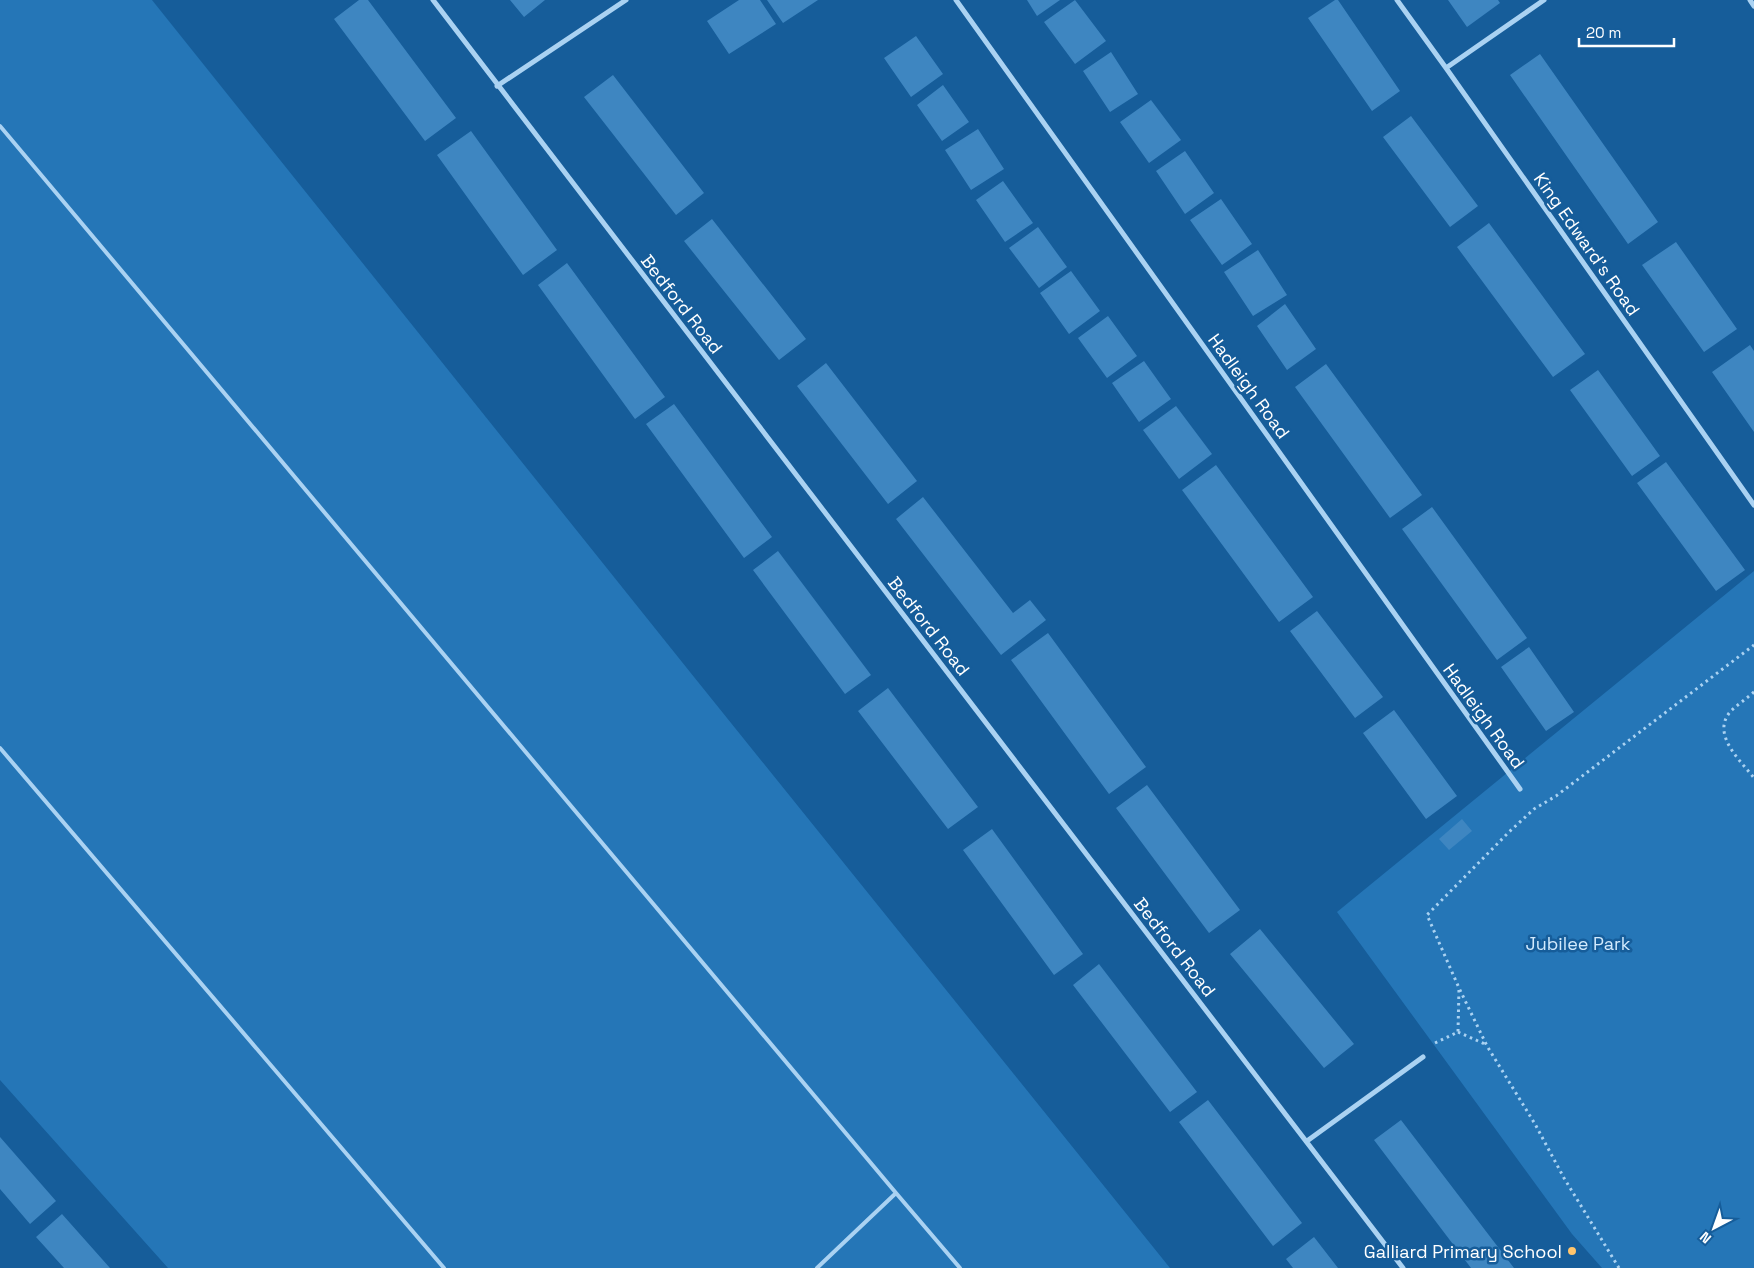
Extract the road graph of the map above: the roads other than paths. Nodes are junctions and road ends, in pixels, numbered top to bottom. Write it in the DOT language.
graph roads {
  1 [pos="433,0"];
  2 [pos="626,0"];
  3 [pos="956,0"];
  4 [pos="1397,0"];
  5 [pos="1544,0"];
  6 [pos="1750,0"];
  7 [pos="1754,6"];
  8 [pos="1446,68"];
  9 [pos="497,86"];
  10 [pos="0,126"];
  11 [pos="1754,505"];
  12 [pos="0,748"];
  13 [pos="1520,788"];
  14 [pos="1422,1057"];
  15 [pos="1307,1141"];
  16 [pos="896,1193"];
  17 [pos="444,1268"];
  18 [pos="817,1268"];
  19 [pos="960,1268"];
  20 [pos="1403,1268"];
  1 -- 9 [label="street, Bedford Road"];
  2 -- 9 [label="street"];
  3 -- 13 [label="street, Hadleigh Road"];
  4 -- 8 [label="street, King Edward's Road"];
  5 -- 8 [label="street"];
  6 -- 7 [label="street"];
  8 -- 11 [label="street, King Edward's Road"];
  9 -- 15 [label="street, Bedford Road"];
  10 -- 16 [label="lane"];
  12 -- 17 [label="lane"];
  14 -- 15 [label="street"];
  15 -- 20 [label="street, Bedford Road"];
  16 -- 18 [label="lane"];
  16 -- 19 [label="lane"];
}
